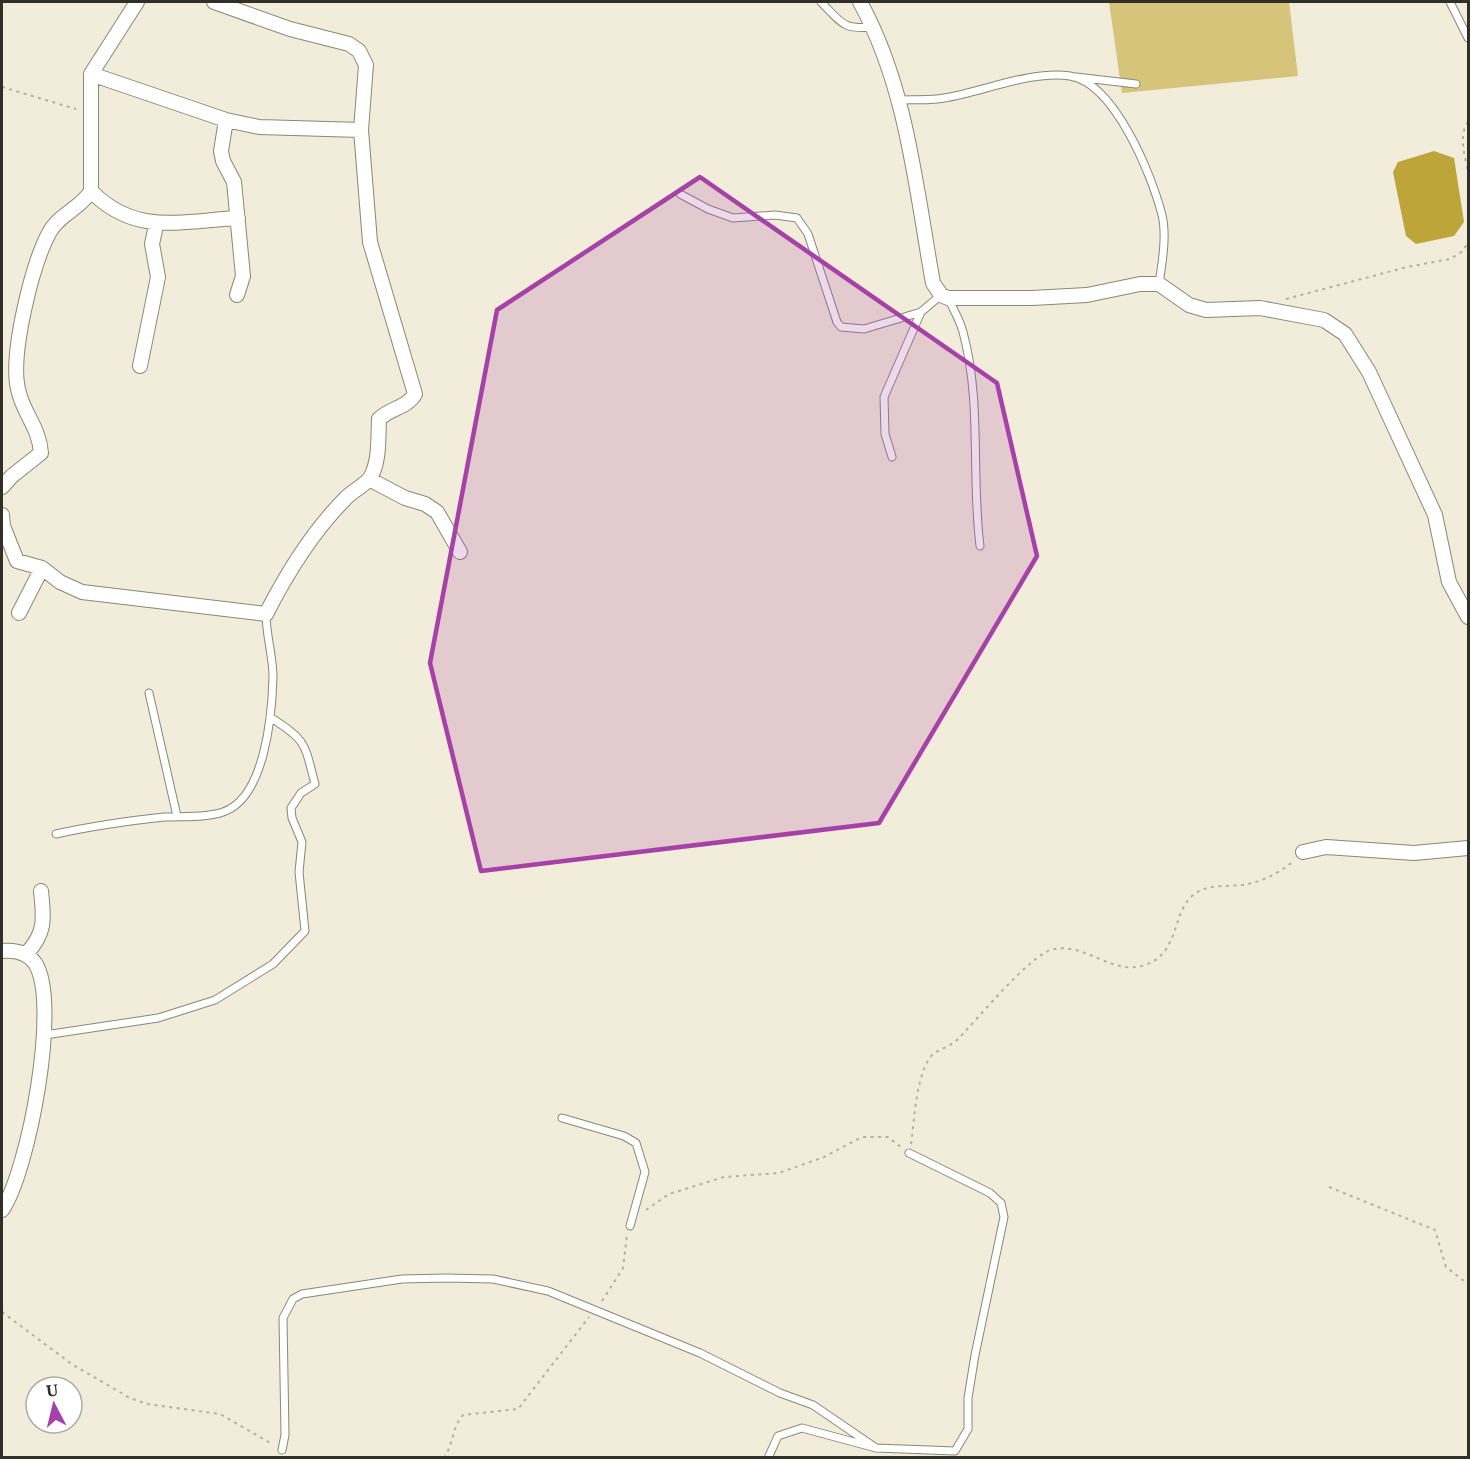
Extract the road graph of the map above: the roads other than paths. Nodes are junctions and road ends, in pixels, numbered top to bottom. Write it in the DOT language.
graph roads {
  1 [pos="137,2"];
  2 [pos="214,2"];
  3 [pos="821,2"];
  4 [pos="860,2"];
  5 [pos="1450,2"];
  6 [pos="874,27"];
  7 [pos="1468,38"];
  8 [pos="91,74"];
  9 [pos="1071,76"];
  10 [pos="1136,84"];
  11 [pos="899,100"];
  12 [pos="226,120"];
  13 [pos="361,130"];
  14 [pos="91,191"];
  15 [pos="680,194"];
  16 [pos="238,218"];
  17 [pos="156,225"];
  18 [pos="1159,284"];
  19 [pos="237,295"];
  20 [pos="944,296"];
  21 [pos="921,312"];
  22 [pos="140,366"];
  23 [pos="892,457"];
  24 [pos="369,479"];
  25 [pos="2,488"];
  26 [pos="2,514"];
  27 [pos="980,546"];
  28 [pos="460,552"];
  29 [pos="42,568"];
  30 [pos="19,613"];
  31 [pos="266,614"];
  32 [pos="1468,617"];
  33 [pos="150,693"];
  34 [pos="270,717"];
  35 [pos="177,816"];
  36 [pos="56,834"];
  37 [pos="1468,848"];
  38 [pos="1303,852"];
  39 [pos="41,891"];
  40 [pos="2,951"];
  41 [pos="26,954"];
  42 [pos="45,1035"];
  43 [pos="562,1118"];
  44 [pos="909,1153"];
  45 [pos="2,1210"];
  46 [pos="630,1226"];
  47 [pos="876,1448"];
  48 [pos="282,1450"];
  49 [pos="768,1458"];
  1 -- 8 [label="street"];
  2 -- 13 [label="street"];
  3 -- 6 [label="lane"];
  4 -- 6 [label="street"];
  5 -- 7 [label="lane"];
  6 -- 11 [label="street"];
  8 -- 12 [label="street"];
  8 -- 14 [label="street"];
  9 -- 10 [label="lane"];
  9 -- 11 [label="lane"];
  9 -- 18 [label="lane"];
  11 -- 20 [label="street"];
  12 -- 13 [label="street"];
  12 -- 16 [label="street"];
  13 -- 24 [label="street"];
  14 -- 17 [label="street"];
  14 -- 25 [label="street"];
  15 -- 21 [label="lane"];
  16 -- 17 [label="street"];
  16 -- 19 [label="street"];
  17 -- 22 [label="street"];
  18 -- 20 [label="street"];
  18 -- 32 [label="street"];
  20 -- 21 [label="lane"];
  20 -- 27 [label="lane"];
  21 -- 23 [label="lane"];
  24 -- 28 [label="street"];
  24 -- 31 [label="street"];
  26 -- 29 [label="street"];
  29 -- 30 [label="street"];
  29 -- 31 [label="street"];
  31 -- 34 [label="lane"];
  33 -- 35 [label="lane"];
  34 -- 35 [label="lane"];
  34 -- 42 [label="lane"];
  35 -- 36 [label="lane"];
  37 -- 38 [label="street"];
  39 -- 41 [label="street"];
  40 -- 41 [label="street"];
  41 -- 42 [label="street"];
  42 -- 45 [label="street"];
  43 -- 46 [label="lane"];
  44 -- 47 [label="lane"];
  47 -- 48 [label="lane"];
  47 -- 49 [label="lane"];
}
